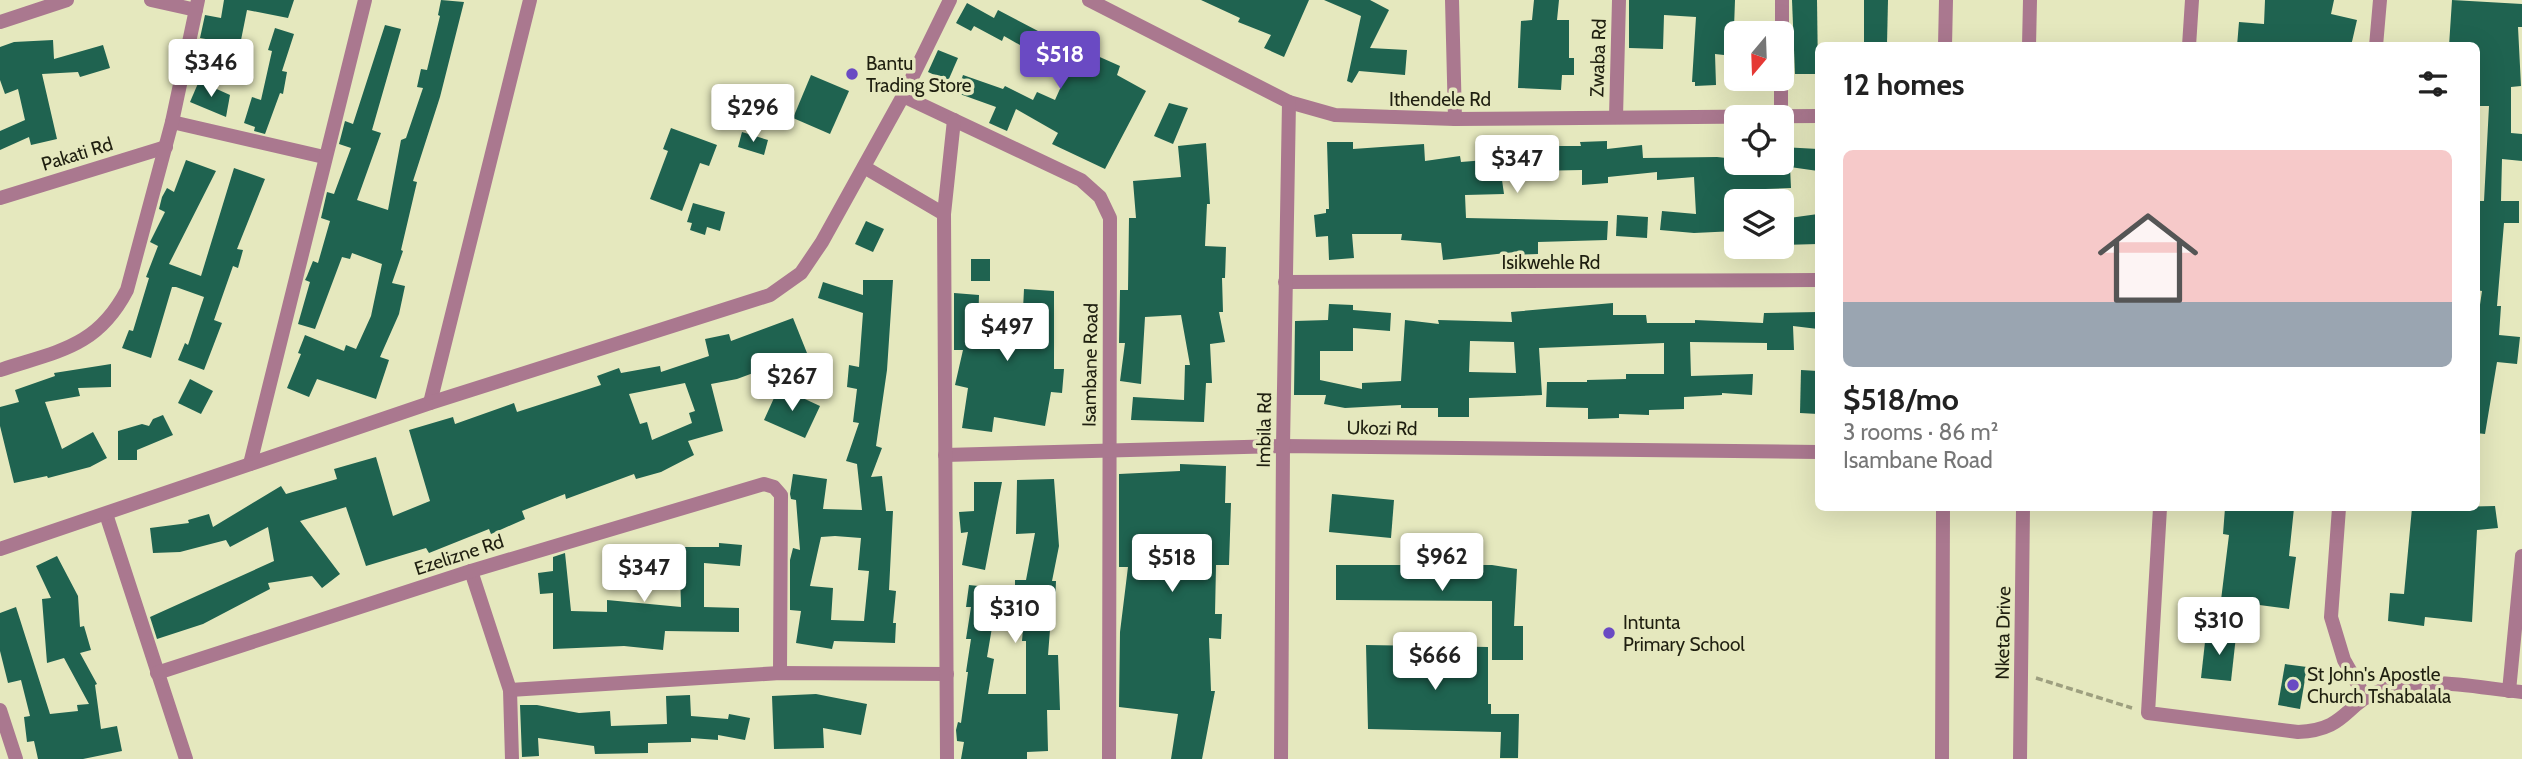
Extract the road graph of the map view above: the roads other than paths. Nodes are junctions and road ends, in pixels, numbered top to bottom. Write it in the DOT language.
graph roads {
  1 [pos="67,0"];
  2 [pos="151,0"];
  3 [pos="365,0"];
  4 [pos="530,0"];
  5 [pos="950,0"];
  6 [pos="1089,0"];
  7 [pos="1452,0"];
  8 [pos="1619,0"];
  9 [pos="1782,0"];
  10 [pos="1946,0"];
  11 [pos="2030,0"];
  12 [pos="2192,0"];
  13 [pos="2380,0"];
  14 [pos="197,5"];
  15 [pos="1782,21"];
  16 [pos="0,22"];
  17 [pos="1945,42"];
  18 [pos="2029,42"];
  19 [pos="2189,42"];
  20 [pos="2376,42"];
  21 [pos="903,96"];
  22 [pos="1289,102"];
  23 [pos="1724,116"];
  24 [pos="1794,116"];
  25 [pos="1815,116"];
  26 [pos="1616,117"];
  27 [pos="1455,119"];
  28 [pos="954,120"];
  29 [pos="172,122"];
  30 [pos="166,147"];
  31 [pos="324,157"];
  32 [pos="864,167"];
  33 [pos="0,198"];
  34 [pos="944,214"];
  35 [pos="1815,280"];
  36 [pos="1285,282"];
  37 [pos="0,370"];
  38 [pos="430,403"];
  39 [pos="1283,446"];
  40 [pos="1108,450"];
  41 [pos="1815,452"];
  42 [pos="945,454"];
  43 [pos="250,464"];
  44 [pos="1943,511"];
  45 [pos="2024,511"];
  46 [pos="2160,511"];
  47 [pos="2340,511"];
  48 [pos="106,514"];
  49 [pos="0,550"];
  50 [pos="2522,555"];
  51 [pos="471,571"];
  52 [pos="157,673"];
  53 [pos="780,673"];
  54 [pos="947,674"];
  55 [pos="510,690"];
  56 [pos="2515,691"];
  57 [pos="2365,697"];
  58 [pos="0,710"];
  59 [pos="16,759"];
  60 [pos="186,759"];
  61 [pos="512,759"];
  62 [pos="947,759"];
  63 [pos="1109,759"];
  64 [pos="1281,759"];
  65 [pos="1942,759"];
  66 [pos="2020,759"];
  1 -- 16 [label="street"];
  2 -- 14 [label="street"];
  3 -- 31 [label="street"];
  4 -- 38 [label="street"];
  5 -- 21 [label="street"];
  6 -- 22 [label="street, Ithendele Rd"];
  7 -- 27 [label="street"];
  8 -- 26 [label="street, Zwaba Rd"];
  9 -- 15 [label="street"];
  10 -- 17 [label="street"];
  11 -- 18 [label="street"];
  12 -- 19 [label="street"];
  13 -- 20 [label="street"];
  14 -- 29 [label="street"];
  21 -- 28 [label="street, Isambane Road"];
  21 -- 32 [label="street"];
  22 -- 27 [label="street, Ithendele Rd"];
  22 -- 36 [label="street, Imbila Rd"];
  23 -- 26 [label="street, Ithendele Rd"];
  24 -- 25 [label="street, Ithendele Rd"];
  26 -- 27 [label="street, Ithendele Rd"];
  28 -- 34 [label="street"];
  28 -- 40 [label="street, Isambane Road"];
  29 -- 30 [label="street"];
  29 -- 31 [label="street"];
  30 -- 33 [label="street, Pakati Rd"];
  30 -- 37 [label="street"];
  31 -- 43 [label="street"];
  32 -- 34 [label="street"];
  32 -- 38 [label="street"];
  34 -- 42 [label="street"];
  35 -- 36 [label="street, Isikwehle Rd"];
  36 -- 39 [label="street, Imbila Rd"];
  38 -- 43 [label="street"];
  39 -- 40 [label="street, Ukozi Rd"];
  39 -- 41 [label="street, Ukozi Rd"];
  39 -- 64 [label="street, Imbila Rd"];
  40 -- 42 [label="street, Ukozi Rd"];
  40 -- 63 [label="street, Isambane Road"];
  42 -- 54 [label="street"];
  43 -- 48 [label="street"];
  44 -- 65 [label="street"];
  45 -- 66 [label="street, Nketa Drive"];
  46 -- 57 [label="street"];
  47 -- 57 [label="street"];
  48 -- 49 [label="street"];
  48 -- 52 [label="street"];
  50 -- 56 [label="street"];
  51 -- 52 [label="street, Ezelizne Rd"];
  51 -- 53 [label="street, Ezelizne Rd"];
  51 -- 55 [label="street"];
  52 -- 60 [label="street"];
  53 -- 54 [label="street"];
  53 -- 55 [label="street"];
  54 -- 62 [label="street"];
  55 -- 61 [label="street"];
  56 -- 57 [label="street"];
  58 -- 59 [label="street"];
}
